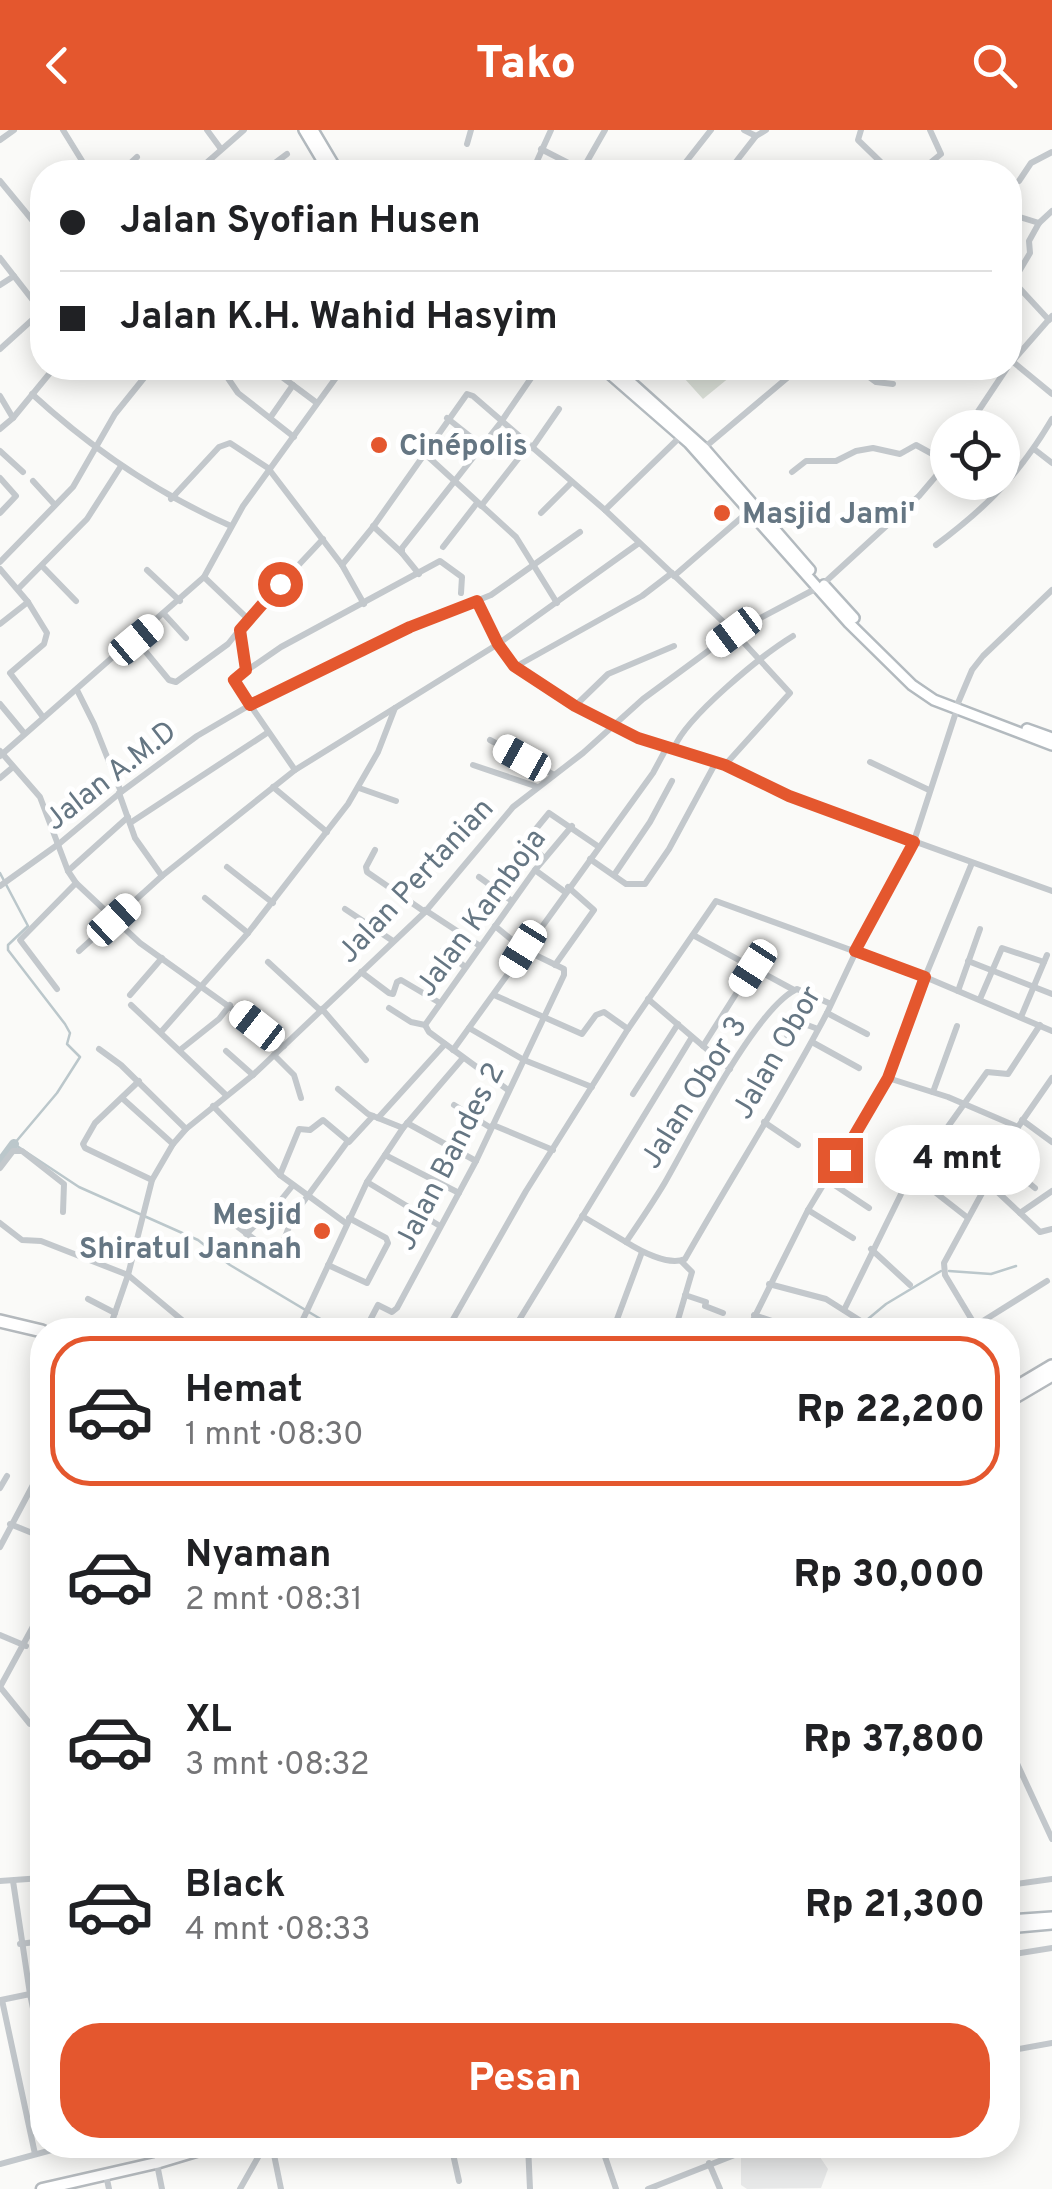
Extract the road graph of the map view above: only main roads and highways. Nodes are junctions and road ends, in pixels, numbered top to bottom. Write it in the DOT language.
graph roads {
  1 [pos="0,1321"];
  2 [pos="0,1328"];
  3 [pos="30,1328"];
  4 [pos="30,1335"];
  5 [pos="1052,1366"];
  6 [pos="1052,1376"];
  7 [pos="1020,1385"];
  8 [pos="1020,1387"];
  9 [pos="173,2158"];
  10 [pos="61,2186"];
  11 [pos="42,2189"];
  1 -- 3 [label="highway"];
  2 -- 4 [label="highway"];
  5 -- 7 [label="highway"];
  6 -- 8 [label="highway"];
  9 -- 10 [label="main road"];
  10 -- 11 [label="main road"];
}
